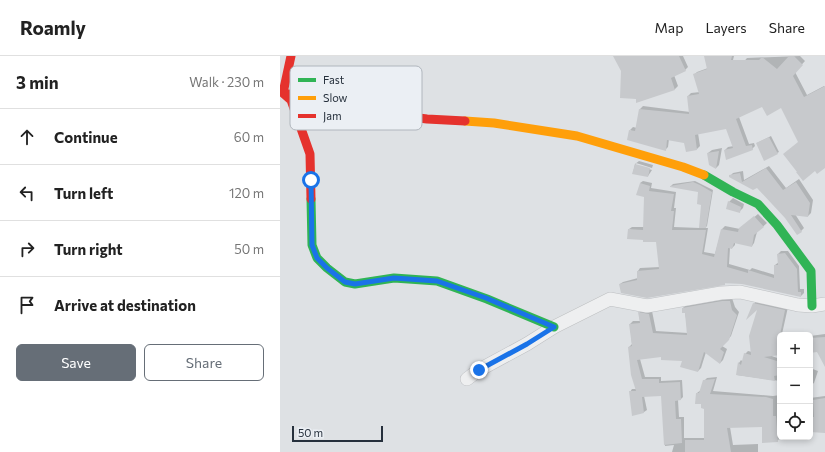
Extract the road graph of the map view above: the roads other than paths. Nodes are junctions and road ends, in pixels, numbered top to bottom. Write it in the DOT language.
graph roads {
  1 [pos="291,56"];
  2 [pos="283,94"];
  3 [pos="290,95"];
  4 [pos="290,99"];
  5 [pos="422,118"];
  6 [pos="302,130"];
  7 [pos="825,304"];
  8 [pos="812,306"];
  9 [pos="554,327"];
  10 [pos="467,379"];
  1 -- 2 [label="street"];
  2 -- 3 [label="street"];
  2 -- 4 [label="street"];
  5 -- 8 [label="street"];
  6 -- 9 [label="street"];
  7 -- 8 [label="street"];
  8 -- 9 [label="street"];
  9 -- 10 [label="street"];
}
